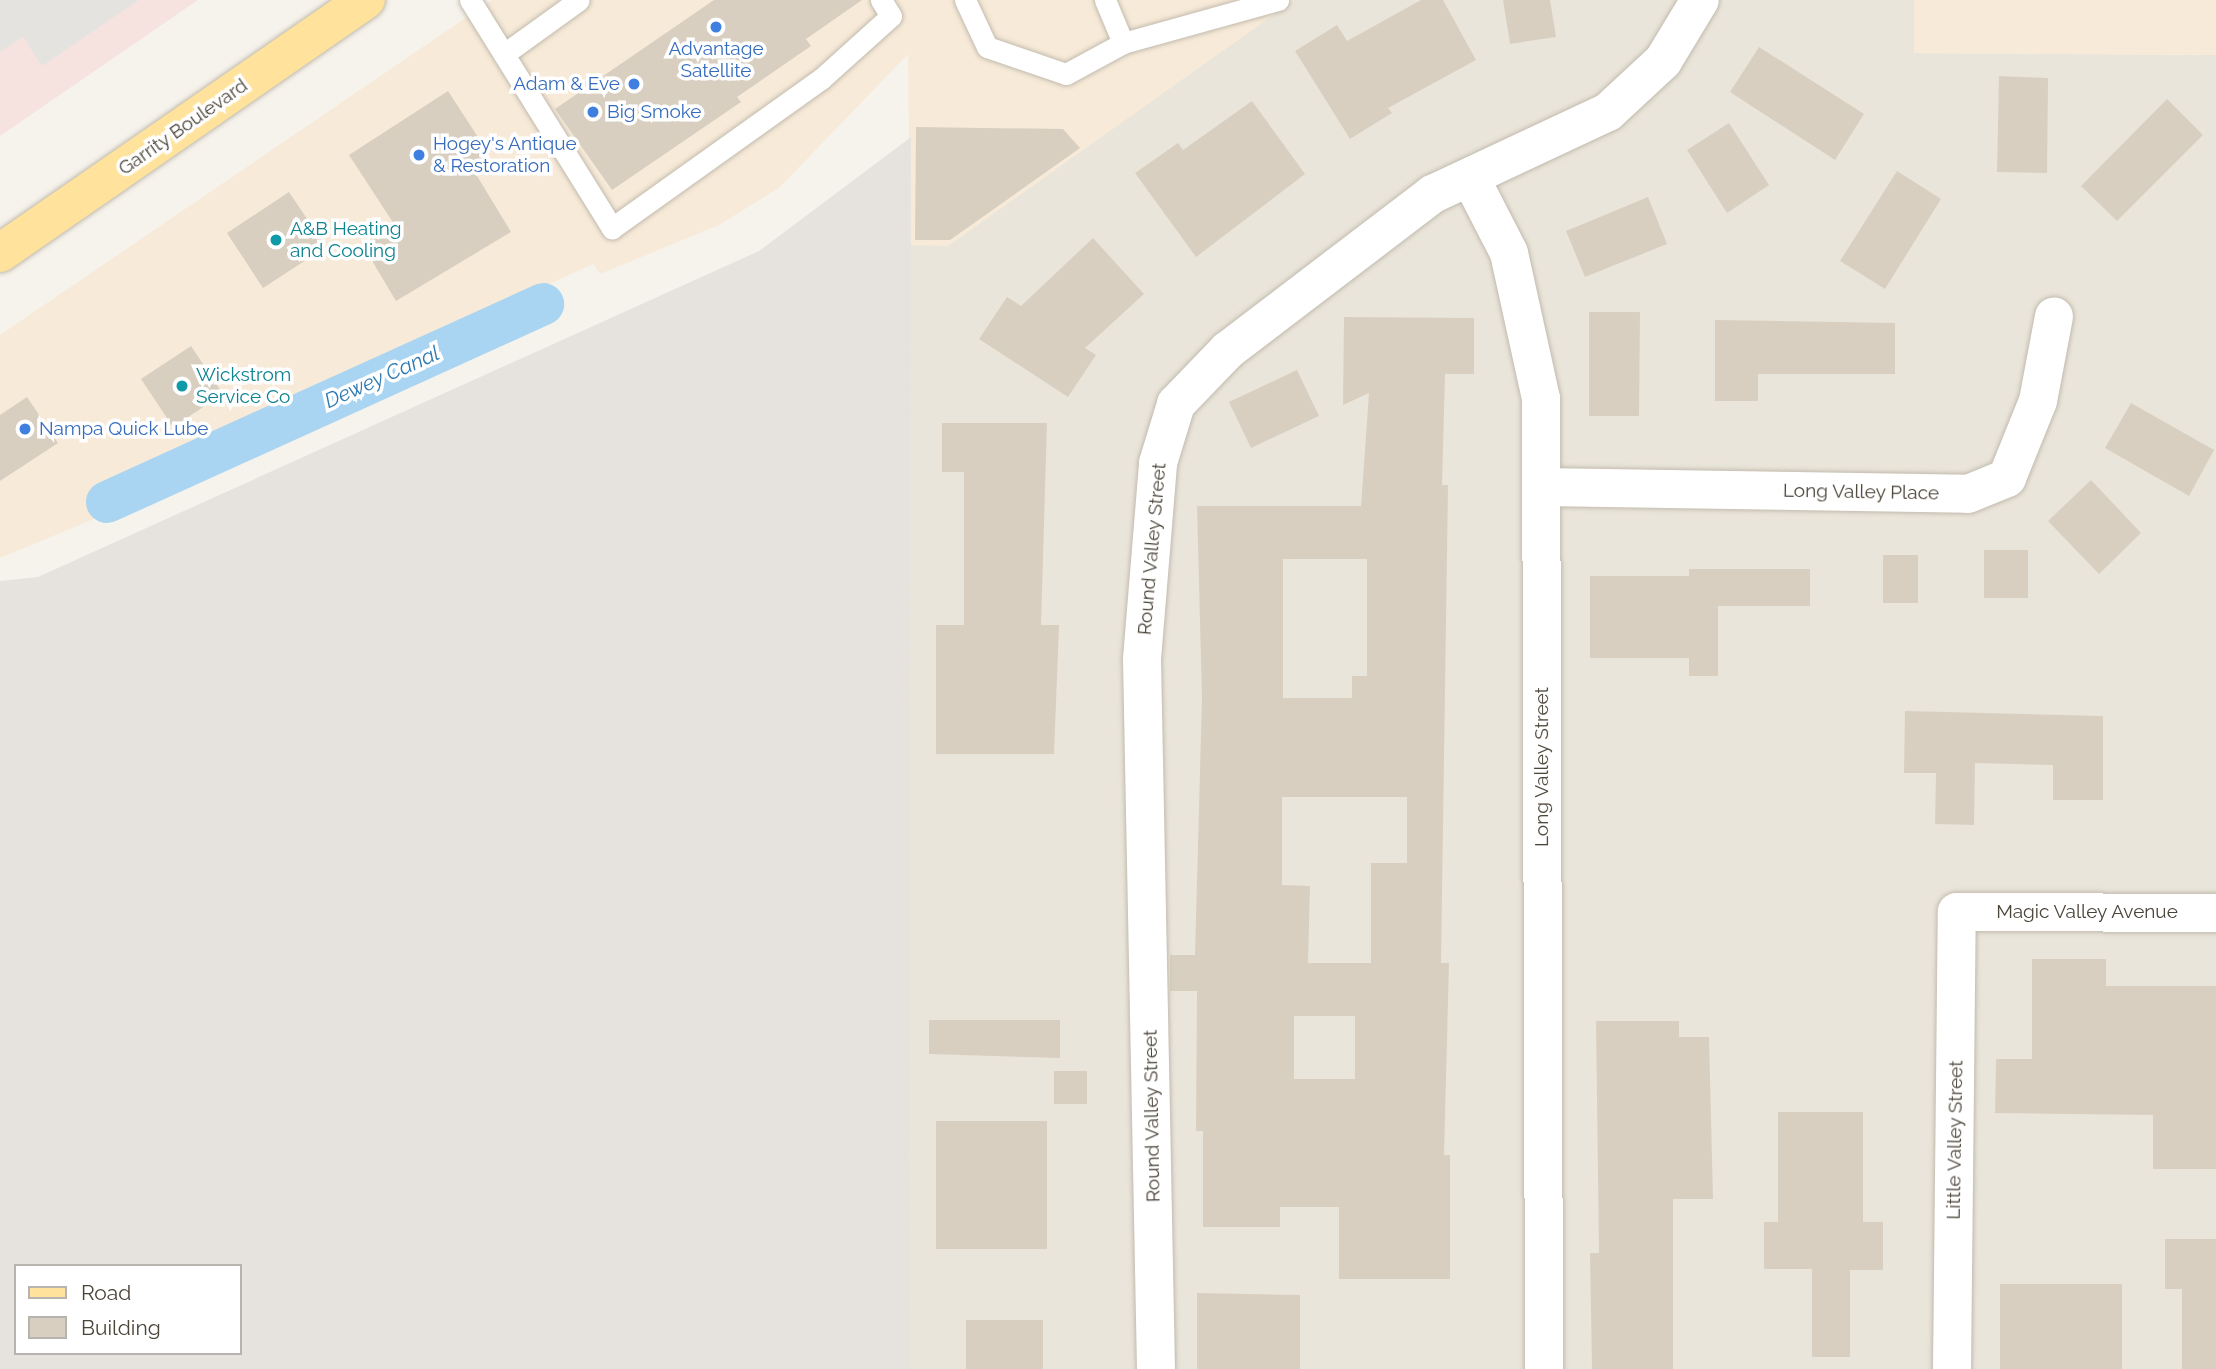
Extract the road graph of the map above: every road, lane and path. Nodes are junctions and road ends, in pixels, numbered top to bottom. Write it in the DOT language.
graph roads {
  1 [pos="366,0"];
  2 [pos="470,0"];
  3 [pos="579,0"];
  4 [pos="881,0"];
  5 [pos="965,0"];
  6 [pos="1105,0"];
  7 [pos="1278,0"];
  8 [pos="1700,0"];
  9 [pos="1123,43"];
  10 [pos="504,54"];
  11 [pos="1469,177"];
  12 [pos="3,245"];
  13 [pos="2054,316"];
  14 [pos="1542,487"];
  15 [pos="1957,912"];
  16 [pos="2216,913"];
  17 [pos="1156,1369"];
  18 [pos="1544,1369"];
  19 [pos="1952,1369"];
  1 -- 12 [label="main road, Garrity Boulevard"];
  2 -- 10 [label="lane"];
  3 -- 10 [label="lane"];
  4 -- 10 [label="lane"];
  5 -- 9 [label="lane"];
  6 -- 9 [label="lane"];
  7 -- 9 [label="lane"];
  8 -- 11 [label="street, Round Valley Street"];
  11 -- 14 [label="street, Long Valley Street"];
  11 -- 17 [label="street, Round Valley Street"];
  13 -- 14 [label="street, Long Valley Place"];
  14 -- 18 [label="street, Long Valley Street"];
  15 -- 16 [label="street, Magic Valley Avenue"];
  15 -- 19 [label="street, Little Valley Street"];
}
